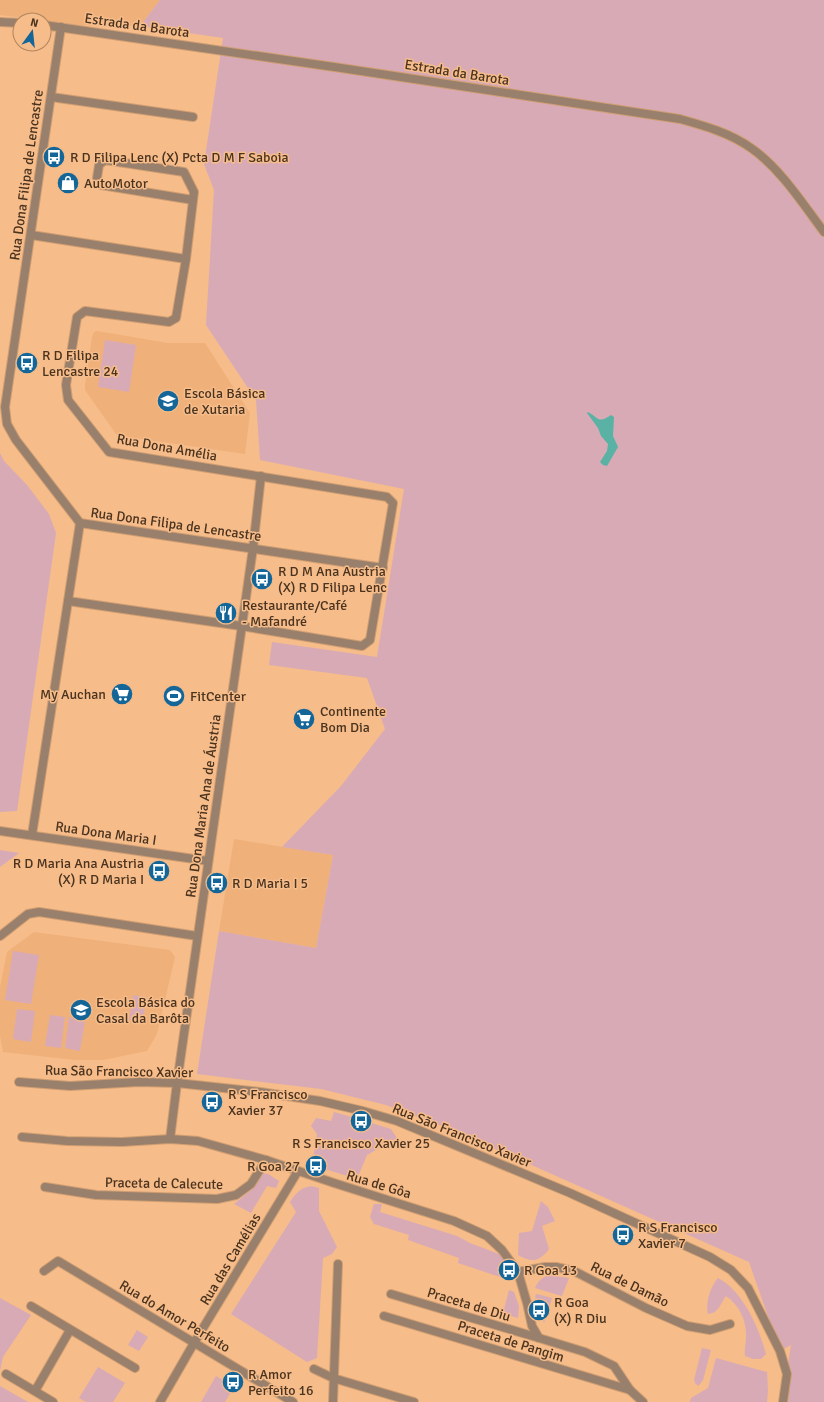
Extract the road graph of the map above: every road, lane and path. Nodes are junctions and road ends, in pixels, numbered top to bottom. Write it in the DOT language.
graph roads {
  1 [pos="0,16"];
  2 [pos="12,20"];
  3 [pos="0,22"];
  4 [pos="12,22"];
  5 [pos="52,27"];
  6 [pos="61,28"];
  7 [pos="51,97"];
  8 [pos="192,117"];
  9 [pos="193,200"];
  10 [pos="824,232"];
  11 [pos="31,235"];
  12 [pos="186,259"];
  13 [pos="261,476"];
  14 [pos="80,523"];
  15 [pos="253,548"];
  16 [pos="383,568"];
  17 [pos="68,601"];
  18 [pos="241,626"];
  19 [pos="0,831"];
  20 [pos="32,835"];
  21 [pos="208,861"];
  22 [pos="0,936"];
  23 [pos="198,936"];
  24 [pos="19,1082"];
  25 [pos="177,1083"];
  26 [pos="22,1137"];
  27 [pos="170,1139"];
  28 [pos="266,1160"];
  29 [pos="298,1171"];
  30 [pos="45,1187"];
  31 [pos="338,1264"];
  32 [pos="44,1271"];
  33 [pos="518,1272"];
  34 [pos="391,1294"];
  35 [pos="31,1306"];
  36 [pos="384,1316"];
  37 [pos="730,1324"];
  38 [pos="70,1330"];
  39 [pos="539,1338"];
  40 [pos="194,1343"];
  41 [pos="135,1368"];
  42 [pos="314,1369"];
  43 [pos="6,1374"];
  44 [pos="334,1378"];
  45 [pos="630,1390"];
  46 [pos="35,1391"];
  47 [pos="640,1401"];
  48 [pos="53,1402"];
  49 [pos="160,1402"];
  50 [pos="293,1402"];
  51 [pos="333,1402"];
  52 [pos="414,1402"];
  53 [pos="783,1402"];
  1 -- 2 [label="street"];
  3 -- 4 [label="street"];
  5 -- 6 [label="street, Estrada da Barota"];
  6 -- 7 [label="street, Rua Dona Filipa de Lencastre"];
  6 -- 10 [label="street, Estrada da Barota"];
  7 -- 8 [label="street"];
  7 -- 11 [label="street, Rua Dona Filipa de Lencastre"];
  9 -- 9 [label="street, Rua Dona Amélia"];
  9 -- 12 [label="street, Rua Dona Amélia"];
  11 -- 12 [label="street"];
  11 -- 14 [label="street, Rua Dona Filipa de Lencastre"];
  12 -- 13 [label="street, Rua Dona Amélia"];
  13 -- 15 [label="street, Rua Dona Maria Ana de Áustria"];
  13 -- 16 [label="street, Rua Dona Amélia"];
  14 -- 15 [label="street, Rua Dona Filipa de Lencastre"];
  14 -- 17 [label="street"];
  15 -- 16 [label="street, Rua Dona Filipa de Lencastre"];
  15 -- 18 [label="street, Rua Dona Maria Ana de Áustria"];
  16 -- 18 [label="street"];
  17 -- 18 [label="street"];
  17 -- 20 [label="street"];
  18 -- 21 [label="street, Rua Dona Maria Ana de Áustria"];
  19 -- 20 [label="street, Rua Dona Maria I"];
  20 -- 21 [label="street, Rua Dona Maria I"];
  21 -- 23 [label="street, Rua Dona Maria Ana de Áustria"];
  22 -- 23 [label="street"];
  23 -- 25 [label="street, Rua Dona Maria Ana de Áustria"];
  24 -- 25 [label="street, Rua São Francisco Xavier"];
  25 -- 27 [label="street, Rua Dona Maria Ana de Áustria"];
  25 -- 53 [label="street, Rua São Francisco Xavier"];
  26 -- 27 [label="street, Rua de Gôa"];
  27 -- 28 [label="street, Rua de Gôa"];
  28 -- 29 [label="street, Rua de Gôa"];
  28 -- 30 [label="street, Praceta de Calecute"];
  29 -- 33 [label="street, Rua de Gôa"];
  29 -- 40 [label="street, Rua das Camélias"];
  31 -- 44 [label="street"];
  32 -- 40 [label="street, Rua do Amor Perfeito"];
  33 -- 37 [label="street, Rua de Damão"];
  33 -- 39 [label="street, Rua de Gôa"];
  34 -- 39 [label="street, Praceta de Diu"];
  35 -- 38 [label="street"];
  36 -- 45 [label="street, Praceta de Pangim"];
  38 -- 41 [label="street"];
  38 -- 46 [label="street"];
  39 -- 45 [label="street"];
  40 -- 49 [label="street, Rua das Camélias"];
  40 -- 50 [label="street, Rua do Amor Perfeito"];
  42 -- 44 [label="street"];
  43 -- 46 [label="street"];
  44 -- 51 [label="street"];
  44 -- 52 [label="street"];
  45 -- 47 [label="street"];
  46 -- 48 [label="street"];
}
